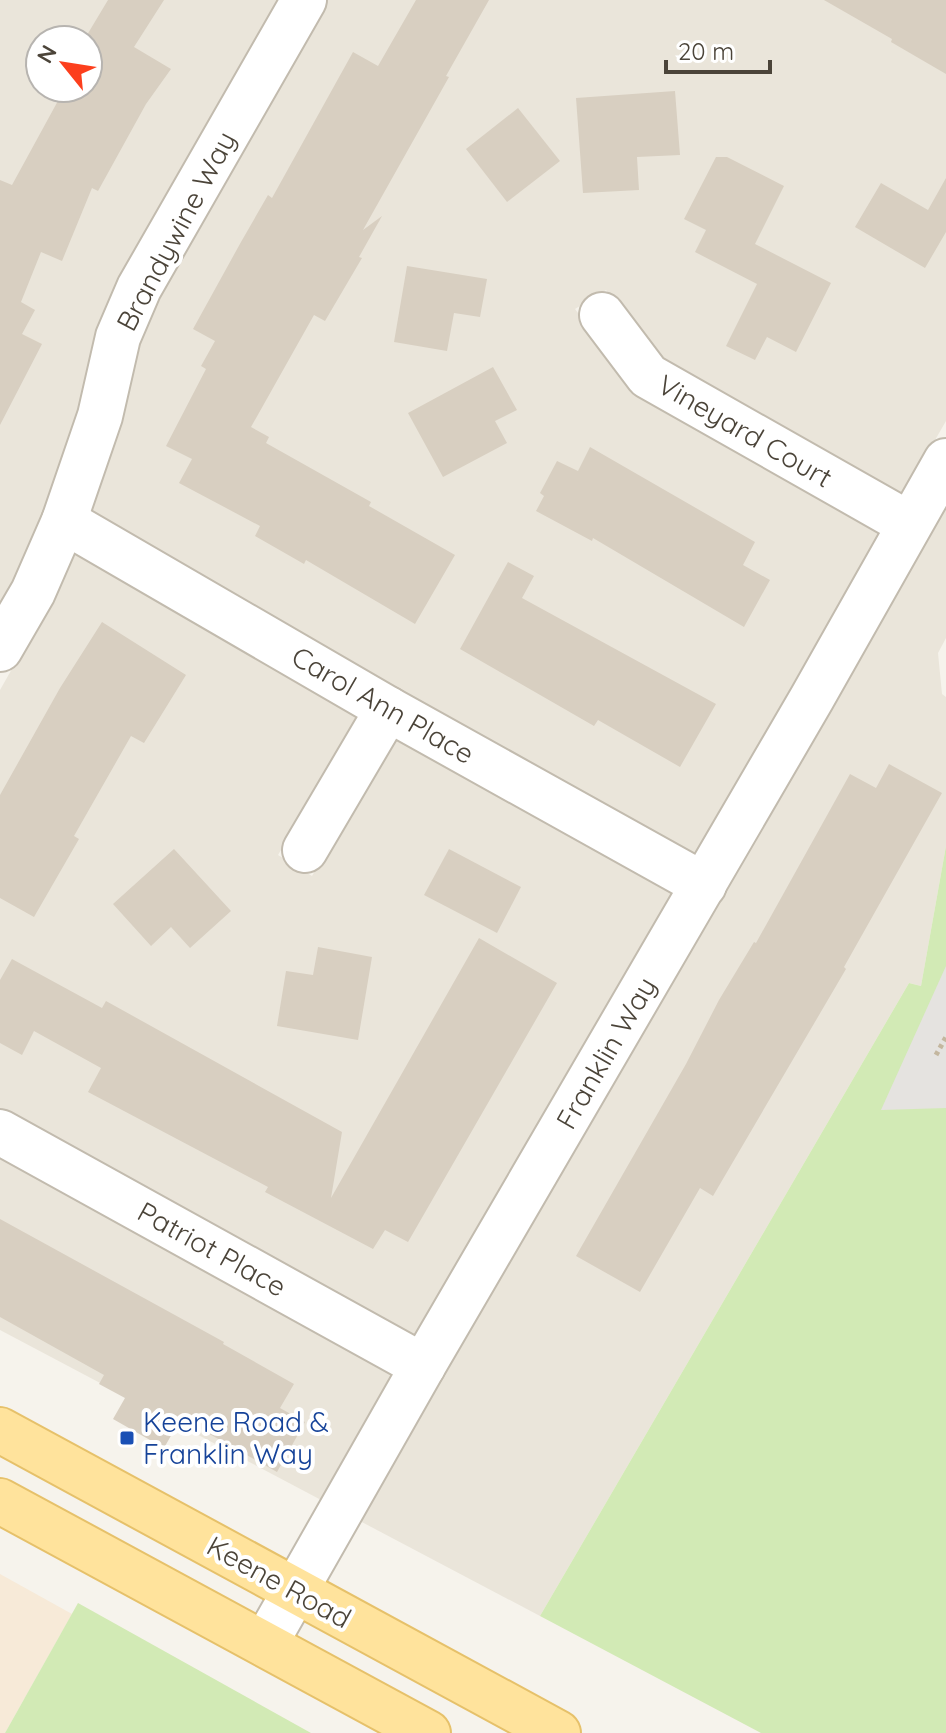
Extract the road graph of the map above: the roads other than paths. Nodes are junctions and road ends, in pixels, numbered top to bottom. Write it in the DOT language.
graph roads {
  1 [pos="304,0"];
  2 [pos="602,315"];
  3 [pos="946,461"];
  4 [pos="64,521"];
  5 [pos="909,524"];
  6 [pos="0,649"];
  7 [pos="388,709"];
  8 [pos="305,850"];
  9 [pos="704,885"];
  10 [pos="0,1132"];
  11 [pos="423,1366"];
  12 [pos="0,1430"];
  13 [pos="0,1501"];
  14 [pos="295,1591"];
  15 [pos="265,1644"];
  16 [pos="428,1733"];
  17 [pos="558,1733"];
  1 -- 4 [label="street, Brandywine Way"];
  2 -- 5 [label="street, Vineyard Court"];
  3 -- 5 [label="street, Franklin Way"];
  4 -- 6 [label="street, Brandywine Way"];
  4 -- 7 [label="street, Carol Ann Place"];
  5 -- 9 [label="street, Franklin Way"];
  7 -- 8 [label="street"];
  7 -- 9 [label="street, Carol Ann Place"];
  9 -- 11 [label="street, Franklin Way"];
  10 -- 11 [label="street, Patriot Place"];
  11 -- 14 [label="street, Franklin Way"];
  12 -- 14 [label="main road, Keene Road"];
  13 -- 15 [label="main road"];
  14 -- 15 [label="street, Franklin Way"];
  14 -- 17 [label="main road, Keene Road"];
  15 -- 16 [label="main road"];
}
